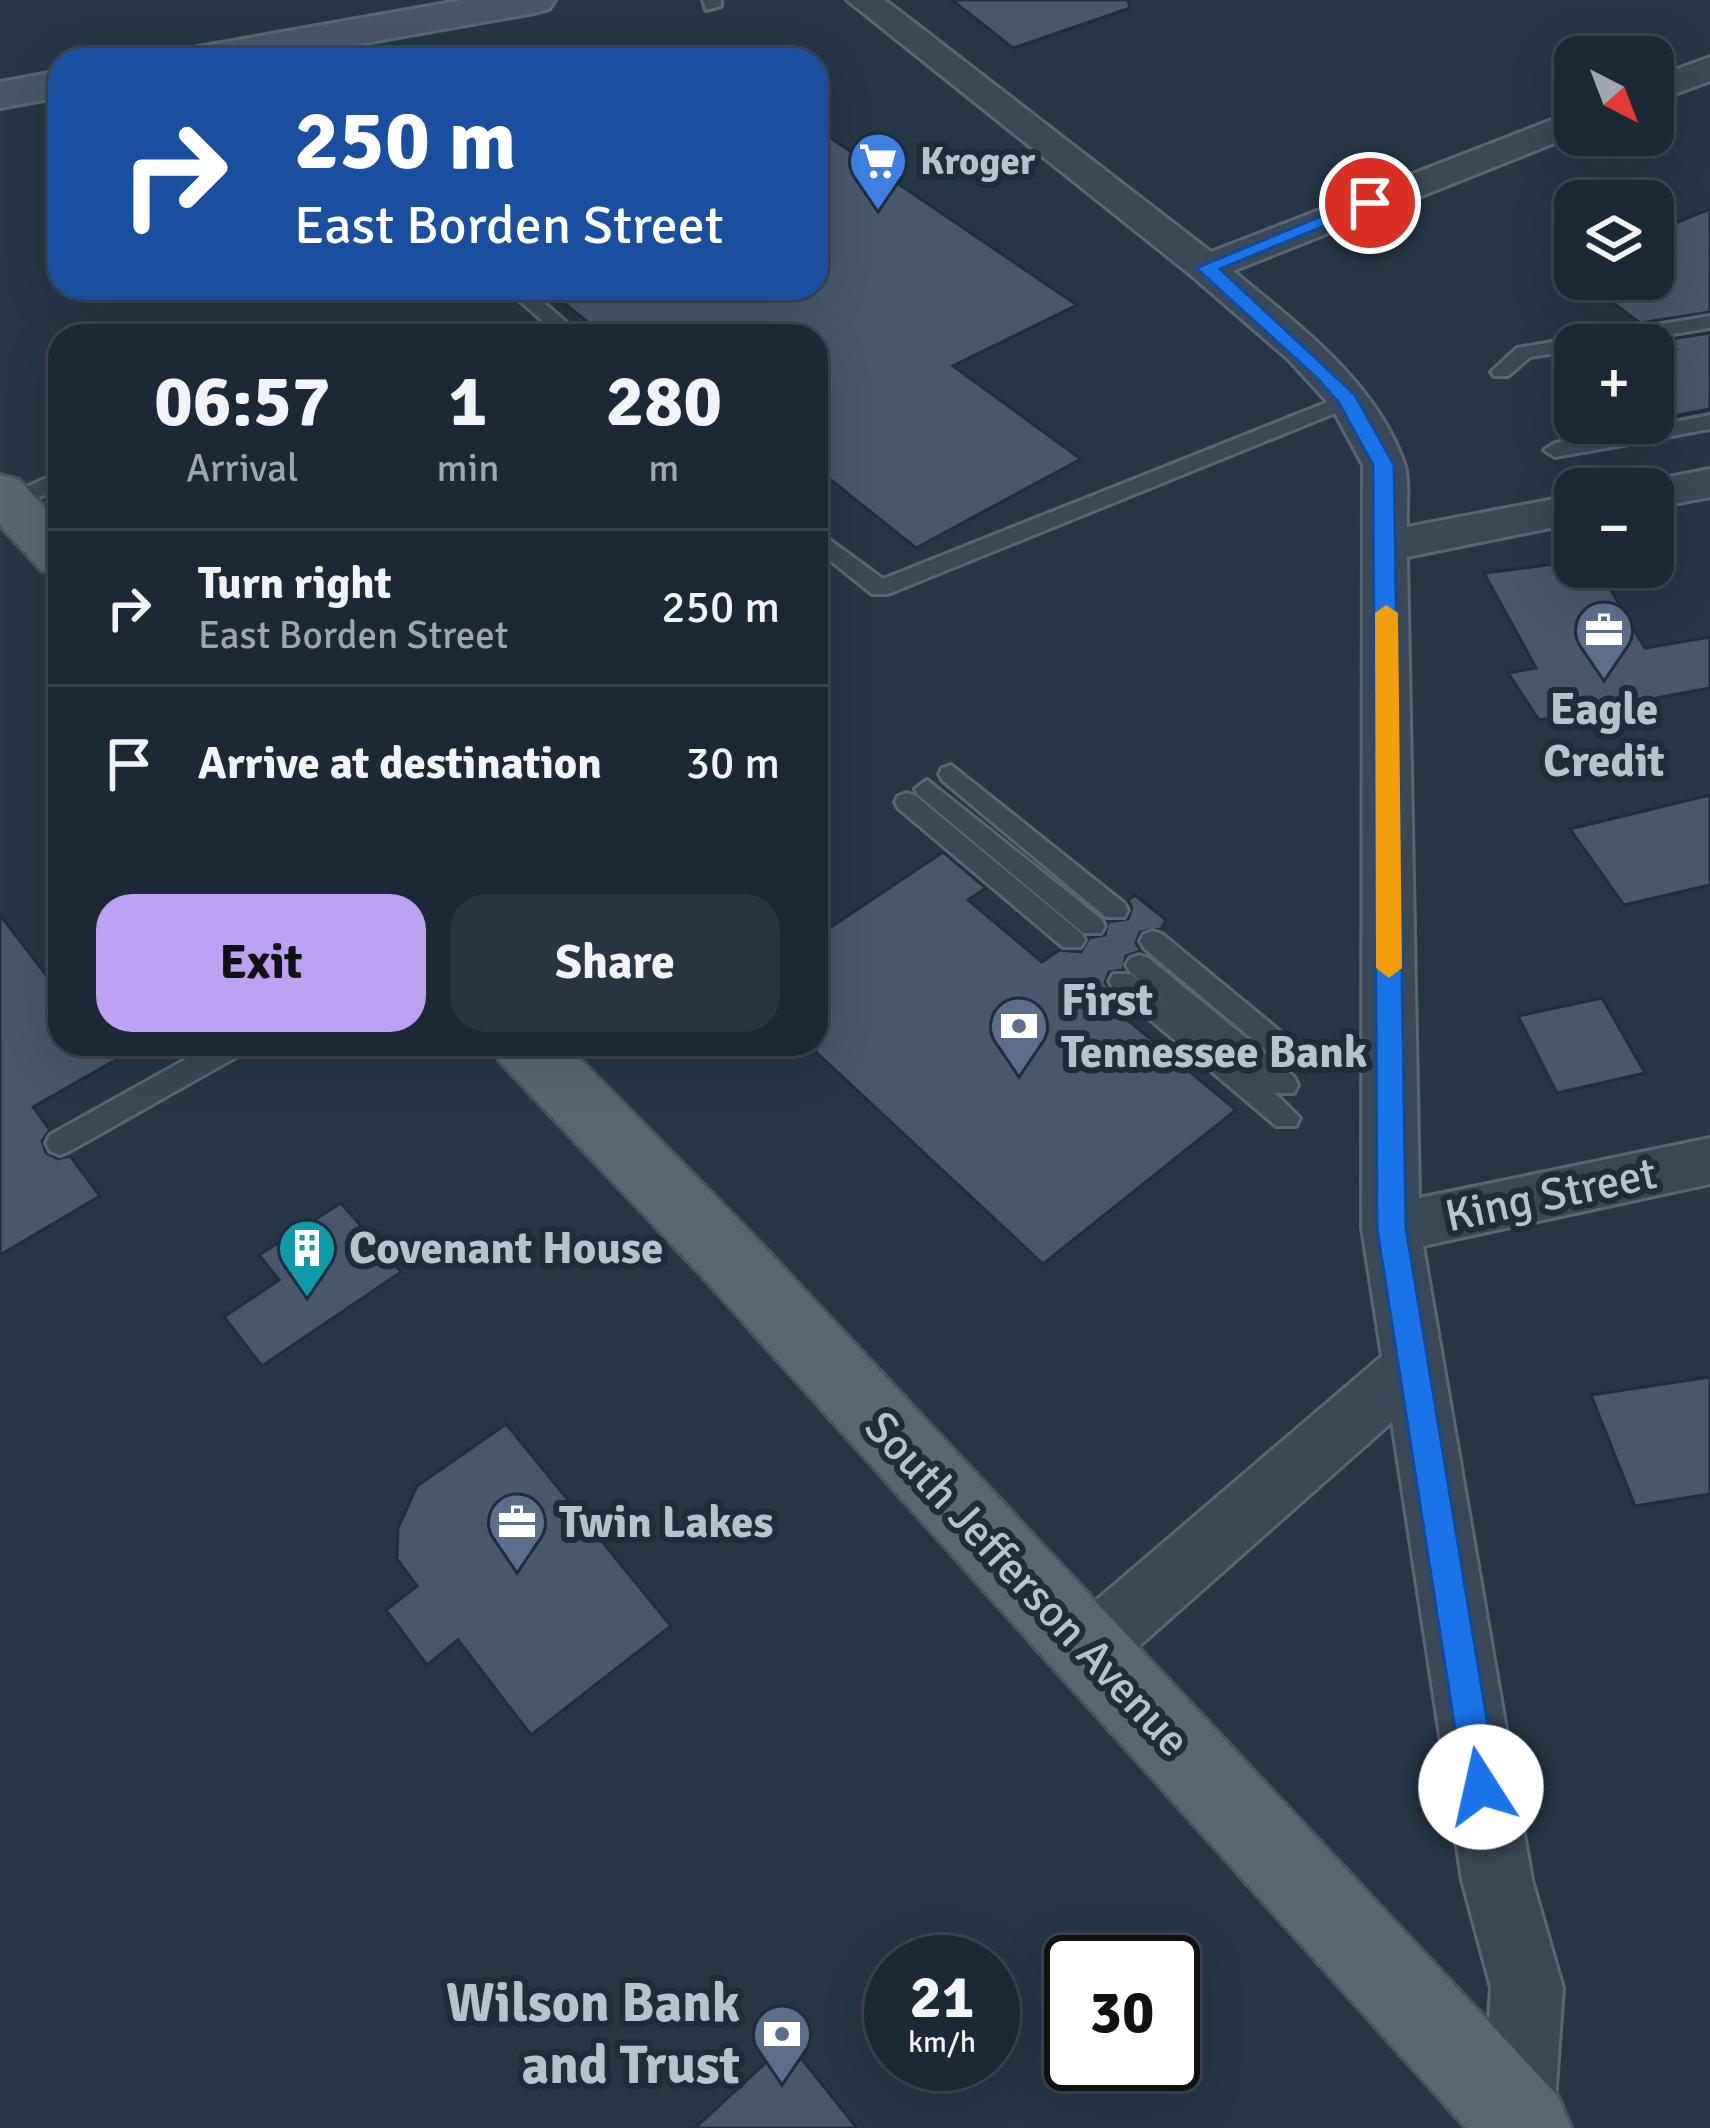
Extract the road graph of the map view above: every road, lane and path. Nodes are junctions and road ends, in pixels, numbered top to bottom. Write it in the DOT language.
graph roads {
  1 [pos="534,0"];
  2 [pos="865,0"];
  3 [pos="287,48"];
  4 [pos="1710,68"];
  5 [pos="1674,83"];
  6 [pos="48,86"];
  7 [pos="0,95"];
  8 [pos="1554,130"];
  9 [pos="1206,268"];
  10 [pos="529,300"];
  11 [pos="1710,322"];
  12 [pos="558,324"];
  13 [pos="1501,372"];
  14 [pos="1348,400"];
  15 [pos="1710,422"];
  16 [pos="1674,429"];
  17 [pos="1591,444"];
  18 [pos="1555,450"];
  19 [pos="48,483"];
  20 [pos="1710,483"];
  21 [pos="1674,490"];
  22 [pos="5,498"];
  23 [pos="1554,513"];
  24 [pos="48,544"];
  25 [pos="1386,546"];
  26 [pos="828,547"];
  27 [pos="951,774"];
  28 [pos="917,796"];
  29 [pos="1115,910"];
  30 [pos="1082,933"];
  31 [pos="1138,962"];
  32 [pos="1285,1049"];
  33 [pos="215,1056"];
  34 [pos="536,1056"];
  35 [pos="1284,1085"];
  36 [pos="1286,1118"];
  37 [pos="60,1143"];
  38 [pos="1710,1161"];
  39 [pos="1391,1228"];
  40 [pos="1410,1370"];
  41 [pos="1088,1649"];
  42 [pos="1522,2124"];
  1 -- 3 [label="street"];
  2 -- 9 [label="street"];
  4 -- 5 [label="street"];
  6 -- 7 [label="street"];
  8 -- 9 [label="street"];
  9 -- 14 [label="street"];
  10 -- 12 [label="lane"];
  11 -- 13 [label="lane"];
  14 -- 25 [label="street"];
  14 -- 26 [label="lane"];
  15 -- 16 [label="lane"];
  17 -- 18 [label="lane"];
  19 -- 22 [label="lane"];
  20 -- 21 [label="street"];
  22 -- 24 [label="main road"];
  23 -- 25 [label="street"];
  25 -- 39 [label="street"];
  27 -- 29 [label="lane"];
  28 -- 30 [label="lane"];
  31 -- 32 [label="lane"];
  31 -- 35 [label="lane"];
  31 -- 36 [label="lane"];
  33 -- 37 [label="lane"];
  34 -- 41 [label="main road, South Jefferson Avenue"];
  38 -- 39 [label="street, King Street"];
  39 -- 40 [label="street"];
  40 -- 41 [label="street"];
  40 -- 42 [label="street"];
  41 -- 42 [label="main road, South Jefferson Avenue"];
}
